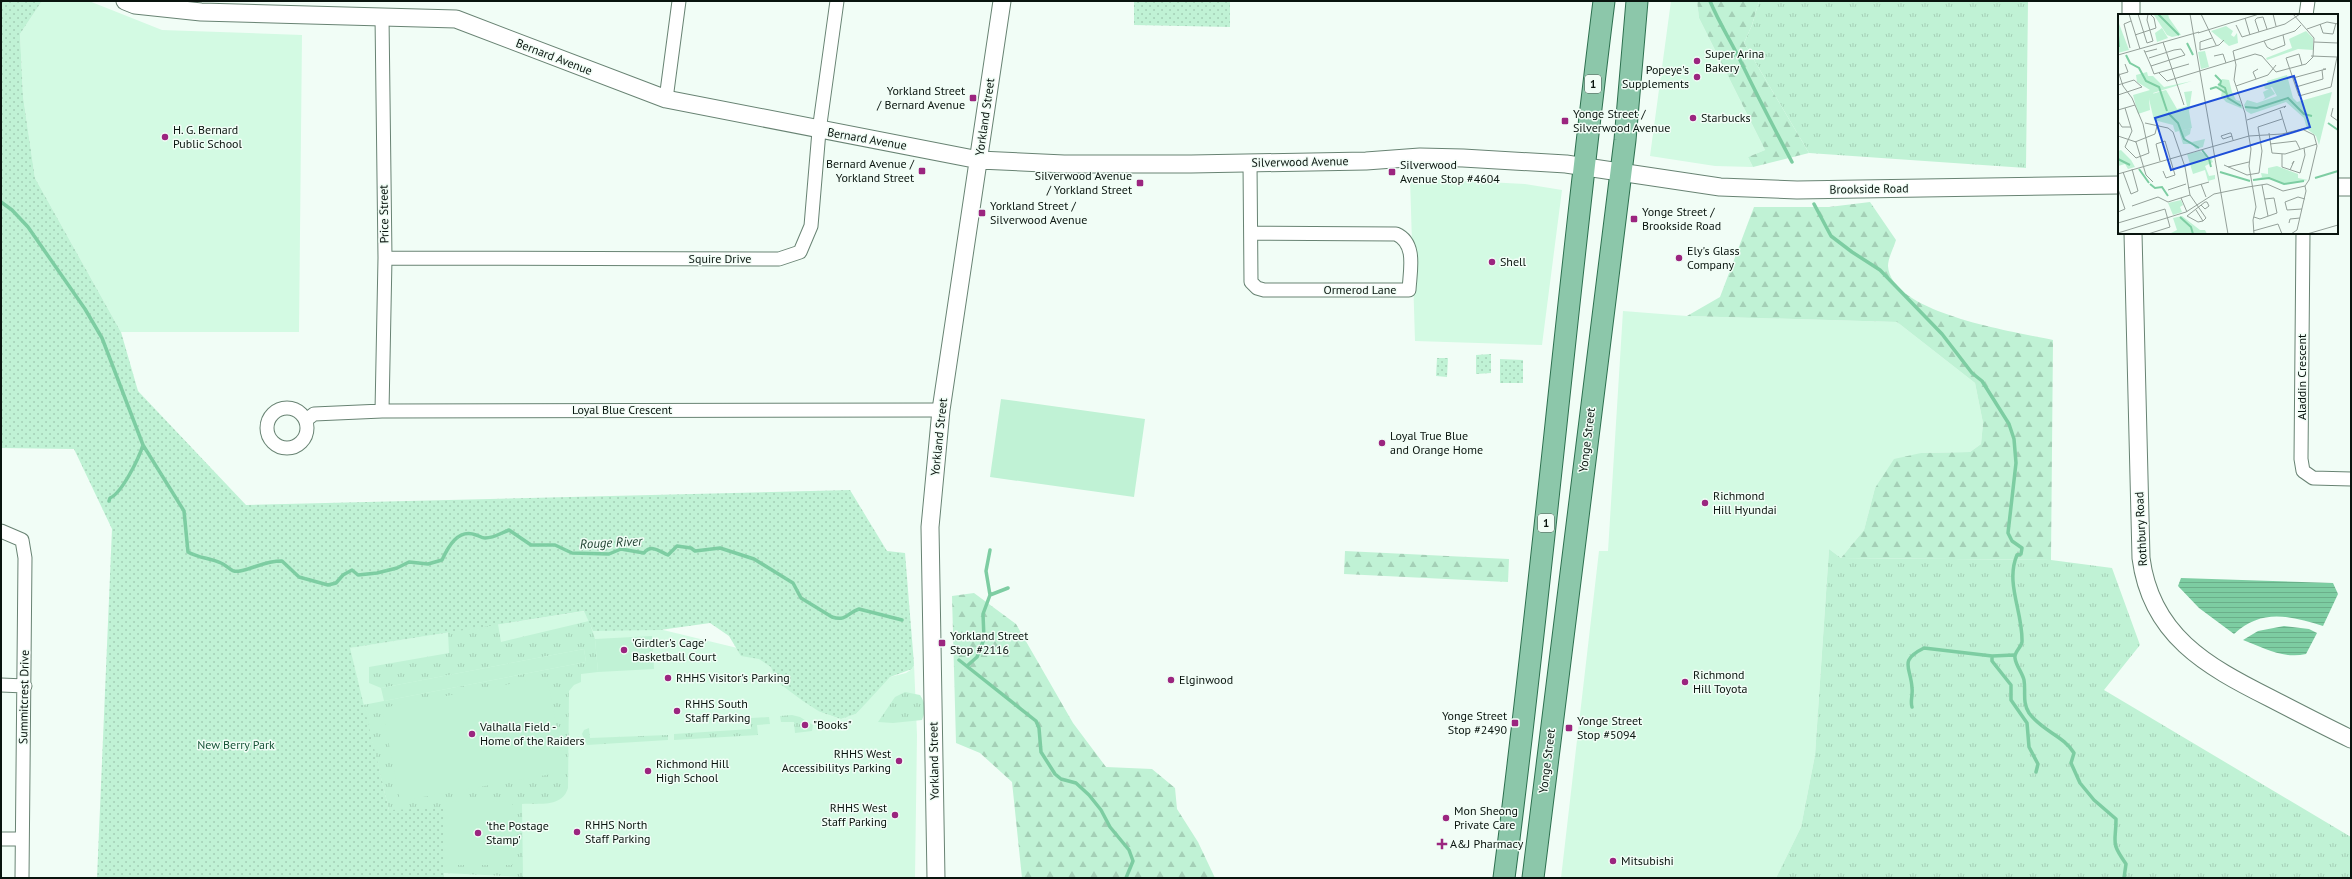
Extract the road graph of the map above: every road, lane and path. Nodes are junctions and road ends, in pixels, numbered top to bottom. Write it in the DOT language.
graph roads {
  1 [pos="125,1"];
  2 [pos="679,1"];
  3 [pos="837,1"];
  4 [pos="1002,1"];
  5 [pos="1604,1"];
  6 [pos="1637,1"];
  7 [pos="2131,1"];
  8 [pos="2308,1"];
  9 [pos="2131,14"];
  10 [pos="2306,14"];
  11 [pos="382,16"];
  12 [pos="666,99"];
  13 [pos="820,131"];
  14 [pos="979,160"];
  15 [pos="1250,163"];
  16 [pos="1583,167"];
  17 [pos="1620,172"];
  18 [pos="2118,185"];
  19 [pos="2338,187"];
  20 [pos="2351,187"];
  21 [pos="1251,233"];
  22 [pos="2133,234"];
  23 [pos="2303,234"];
  24 [pos="385,258"];
  25 [pos="941,410"];
  26 [pos="382,411"];
  27 [pos="306,420"];
  28 [pos="2351,479"];
  29 [pos="1,531"];
  30 [pos="1,685"];
  31 [pos="25,686"];
  32 [pos="2351,739"];
  33 [pos="1,839"];
  34 [pos="22,839"];
  35 [pos="22,878"];
  36 [pos="936,878"];
  37 [pos="1504,878"];
  38 [pos="1533,878"];
  1 -- 11 [label="street, Bernard Avenue"];
  2 -- 12 [label="street"];
  3 -- 13 [label="street, Squire Drive"];
  4 -- 14 [label="street, Yorkland Street"];
  5 -- 16 [label="main road, 1"];
  6 -- 17 [label="main road, Yonge Street"];
  7 -- 9 [label="street"];
  8 -- 10 [label="street"];
  11 -- 12 [label="street, Bernard Avenue"];
  11 -- 24 [label="street, Price Street"];
  12 -- 13 [label="street, Bernard Avenue"];
  13 -- 14 [label="street, Bernard Avenue"];
  13 -- 24 [label="street, Squire Drive"];
  14 -- 15 [label="street, Silverwood Avenue"];
  14 -- 25 [label="street, Yorkland Street"];
  15 -- 16 [label="street, Silverwood Avenue"];
  15 -- 21 [label="street, Ormerod Lane"];
  16 -- 17 [label="street, Silverwood Avenue"];
  16 -- 37 [label="main road, 1"];
  17 -- 18 [label="street, Brookside Road"];
  17 -- 38 [label="main road, Yonge Street"];
  19 -- 20 [label="street"];
  21 -- 21 [label="street, Ormerod Lane"];
  22 -- 32 [label="street, Rothbury Road"];
  23 -- 28 [label="street, Aladdin Crescent"];
  24 -- 26 [label="street, Price Street"];
  25 -- 26 [label="street, Loyal Blue Crescent"];
  25 -- 36 [label="street, Yorkland Street"];
  26 -- 27 [label="street, Loyal Blue Crescent"];
  29 -- 31 [label="street, Summitcrest Drive"];
  30 -- 31 [label="street"];
  31 -- 34 [label="street, Summitcrest Drive"];
  33 -- 34 [label="street"];
  34 -- 35 [label="street, Summitcrest Drive"];
}
